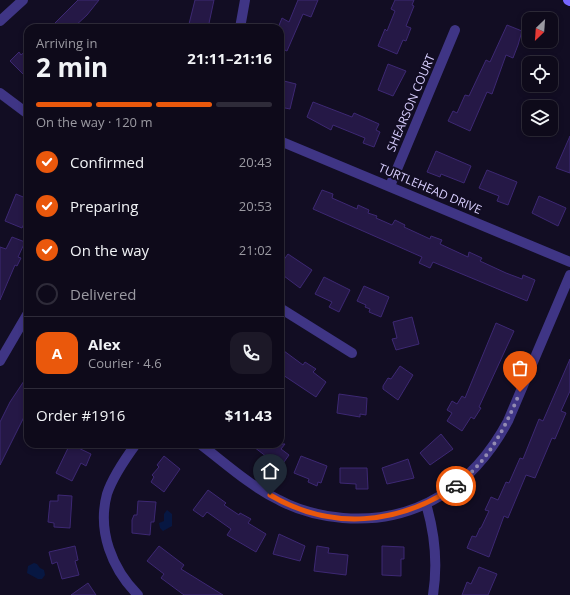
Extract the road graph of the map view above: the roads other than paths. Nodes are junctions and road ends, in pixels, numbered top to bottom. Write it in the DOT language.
graph roads {
  1 [pos="23,0"];
  2 [pos="244,0"];
  3 [pos="0,21"];
  4 [pos="241,24"];
  5 [pos="455,30"];
  6 [pos="0,93"];
  7 [pos="24,111"];
  8 [pos="284,143"];
  9 [pos="390,186"];
  10 [pos="570,262"];
  11 [pos="570,275"];
  12 [pos="284,310"];
  13 [pos="24,321"];
  14 [pos="352,353"];
  15 [pos="0,361"];
  16 [pos="133,448"];
  17 [pos="205,448"];
  18 [pos="426,504"];
  19 [pos="138,595"];
  20 [pos="433,595"];
  1 -- 3 [label="street"];
  2 -- 4 [label="street"];
  5 -- 9 [label="street, SHEARSON COURT"];
  6 -- 7 [label="street"];
  8 -- 9 [label="street, TURTLEHEAD DRIVE"];
  9 -- 10 [label="street, TURTLEHEAD DRIVE"];
  11 -- 18 [label="street"];
  12 -- 14 [label="street"];
  13 -- 15 [label="street"];
  16 -- 19 [label="street"];
  17 -- 18 [label="street"];
  18 -- 20 [label="street"];
}
